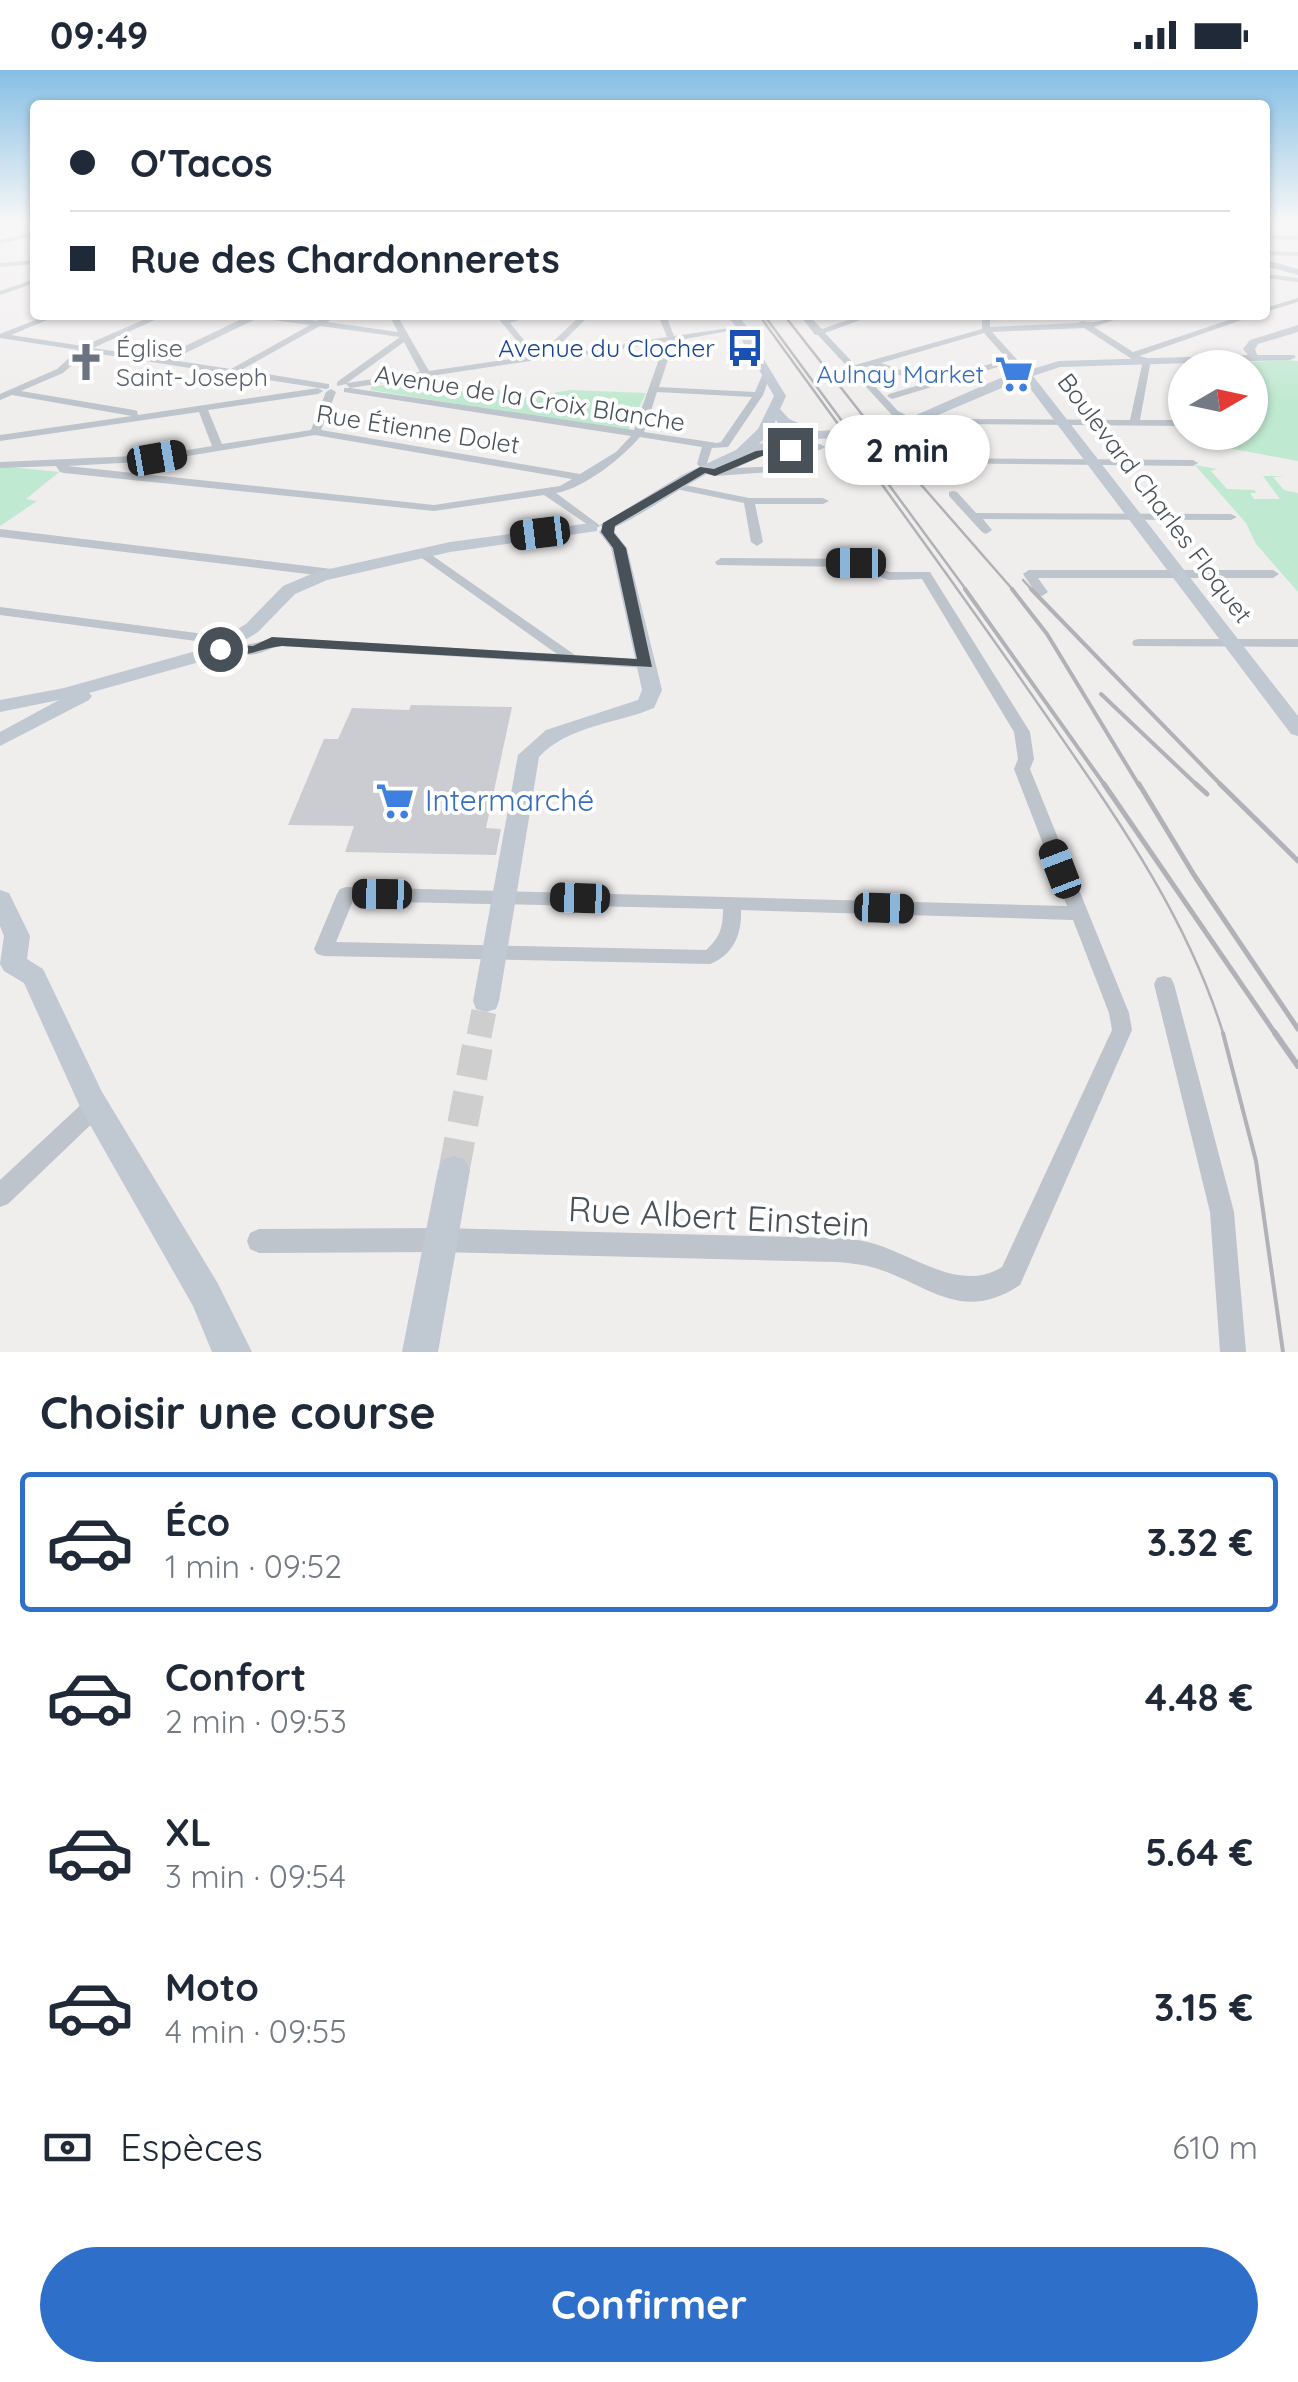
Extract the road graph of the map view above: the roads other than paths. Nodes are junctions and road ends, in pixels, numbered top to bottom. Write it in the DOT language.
graph roads {
  1 [pos="30,284"];
  2 [pos="0,293"];
  3 [pos="1270,297"];
  4 [pos="1296,300"];
  5 [pos="1270,308"];
  6 [pos="42,320"];
  7 [pos="151,320"];
  8 [pos="246,320"];
  9 [pos="292,320"];
  10 [pos="326,320"];
  11 [pos="396,320"];
  12 [pos="504,320"];
  13 [pos="581,320"];
  14 [pos="664,320"];
  15 [pos="808,320"];
  16 [pos="856,320"];
  17 [pos="986,320"];
  18 [pos="1078,320"];
  19 [pos="1104,320"];
  20 [pos="1239,320"];
  21 [pos="320,324"];
  22 [pos="1085,325"];
  23 [pos="1298,328"];
  24 [pos="736,330"];
  25 [pos="986,330"];
  26 [pos="818,333"];
  27 [pos="0,336"];
  28 [pos="405,336"];
  29 [pos="671,338"];
  30 [pos="84,349"];
  31 [pos="1249,350"];
  32 [pos="542,356"];
  33 [pos="1268,356"];
  34 [pos="1294,357"];
  35 [pos="1139,359"];
  36 [pos="1168,359"];
  37 [pos="1012,360"];
  38 [pos="161,362"];
  39 [pos="874,363"];
  40 [pos="853,368"];
  41 [pos="232,372"];
  42 [pos="426,374"];
  43 [pos="767,374"];
  44 [pos="1030,380"];
  45 [pos="929,383"];
  46 [pos="345,386"];
  47 [pos="653,389"];
  48 [pos="327,390"];
  49 [pos="4,393"];
  50 [pos="758,395"];
  51 [pos="892,396"];
  52 [pos="202,408"];
  53 [pos="774,411"];
  54 [pos="895,413"];
  55 [pos="148,416"];
  56 [pos="919,421"];
  57 [pos="953,422"];
  58 [pos="1063,422"];
  59 [pos="1134,423"];
  60 [pos="1168,423"];
  61 [pos="761,428"];
  62 [pos="315,432"];
  63 [pos="638,434"];
  64 [pos="0,438"];
  65 [pos="825,438"];
  66 [pos="799,439"];
  67 [pos="708,445"];
  68 [pos="218,448"];
  69 [pos="734,456"];
  70 [pos="66,462"];
  71 [pos="921,462"];
  72 [pos="1094,463"];
  73 [pos="1193,463"];
  74 [pos="0,464"];
  75 [pos="778,469"];
  76 [pos="709,471"];
  77 [pos="584,478"];
  78 [pos="675,486"];
  79 [pos="547,492"];
  80 [pos="953,494"];
  81 [pos="749,501"];
  82 [pos="823,501"];
  83 [pos="976,516"];
  84 [pos="1133,516"];
  85 [pos="1231,517"];
  86 [pos="600,528"];
  87 [pos="986,530"];
  88 [pos="0,533"];
  89 [pos="756,542"];
  90 [pos="424,553"];
  91 [pos="720,562"];
  92 [pos="332,573"];
  93 [pos="1179,574"];
  94 [pos="1273,574"];
  95 [pos="1042,592"];
  96 [pos="0,611"];
  97 [pos="1139,643"];
  98 [pos="1232,643"];
  99 [pos="1298,643"];
  100 [pos="227,645"];
  101 [pos="572,658"];
  102 [pos="646,664"];
  103 [pos="92,686"];
  104 [pos="0,706"];
  105 [pos="1293,723"];
  106 [pos="0,740"];
  107 [pos="504,896"];
  108 [pos="0,899"];
  109 [pos="732,903"];
  110 [pos="1077,914"];
  111 [pos="494,952"];
  112 [pos="7,966"];
  113 [pos="1164,984"];
  114 [pos="486,1001"];
  115 [pos="94,1107"];
  116 [pos="454,1170"];
  117 [pos="0,1196"];
  118 [pos="441,1240"];
  119 [pos="259,1241"];
  120 [pos="228,1351"];
  121 [pos="420,1352"];
  122 [pos="1233,1352"];
  1 -- 2 [label="street"];
  3 -- 4 [label="street"];
  4 -- 5 [label="street"];
  6 -- 27 [label="street"];
  7 -- 30 [label="street"];
  8 -- 38 [label="street"];
  9 -- 21 [label="street"];
  10 -- 21 [label="street"];
  11 -- 28 [label="street"];
  12 -- 32 [label="street"];
  13 -- 32 [label="street"];
  14 -- 29 [label="street"];
  15 -- 26 [label="street"];
  16 -- 26 [label="street"];
  17 -- 25 [label="street"];
  18 -- 22 [label="street"];
  19 -- 22 [label="street"];
  20 -- 35 [label="street"];
  21 -- 28 [label="street"];
  21 -- 41 [label="street"];
  22 -- 25 [label="street"];
  22 -- 35 [label="street"];
  23 -- 31 [label="street"];
  24 -- 29 [label="street"];
  24 -- 43 [label="street"];
  25 -- 37 [label="street, Boulevard Charles Floquet"];
  25 -- 39 [label="street"];
  26 -- 40 [label="street"];
  27 -- 30 [label="street"];
  28 -- 42 [label="street"];
  28 -- 46 [label="street"];
  29 -- 32 [label="street"];
  29 -- 47 [label="street"];
  30 -- 38 [label="street"];
  30 -- 49 [label="street"];
  32 -- 42 [label="street"];
  33 -- 34 [label="street"];
  35 -- 36 [label="street"];
  35 -- 44 [label="street"];
  35 -- 59 [label="street"];
  37 -- 44 [label="street, Boulevard Charles Floquet"];
  37 -- 45 [label="street"];
  38 -- 41 [label="street"];
  39 -- 40 [label="street"];
  39 -- 45 [label="street"];
  40 -- 54 [label="street"];
  41 -- 48 [label="street"];
  42 -- 46 [label="street"];
  43 -- 50 [label="street"];
  43 -- 53 [label="street"];
  43 -- 61 [label="street"];
  44 -- 56 [label="street"];
  44 -- 58 [label="street, Boulevard Charles Floquet"];
  45 -- 51 [label="street"];
  46 -- 48 [label="street"];
  46 -- 63 [label="street, Avenue de la Croix Blanche"];
  47 -- 50 [label="street"];
  47 -- 63 [label="street"];
  48 -- 52 [label="street"];
  48 -- 62 [label="street"];
  49 -- 55 [label="street"];
  50 -- 67 [label="street"];
  52 -- 55 [label="street"];
  52 -- 68 [label="street"];
  53 -- 61 [label="street"];
  53 -- 65 [label="street"];
  54 -- 56 [label="street"];
  55 -- 64 [label="street"];
  56 -- 65 [label="street"];
  57 -- 58 [label="street"];
  58 -- 59 [label="street"];
  58 -- 72 [label="street, Boulevard Charles Floquet"];
  59 -- 60 [label="street"];
  61 -- 65 [label="street"];
  61 -- 66 [label="street"];
  61 -- 69 [label="street"];
  62 -- 68 [label="street, Rue Étienne Dolet"];
  62 -- 77 [label="street, Rue Étienne Dolet"];
  63 -- 67 [label="street, Avenue de la Croix Blanche"];
  63 -- 77 [label="street"];
  65 -- 66 [label="street"];
  65 -- 76 [label="street"];
  66 -- 69 [label="street"];
  67 -- 76 [label="street"];
  68 -- 70 [label="street, Rue Étienne Dolet"];
  69 -- 76 [label="street"];
  70 -- 74 [label="street, Rue Étienne Dolet"];
  70 -- 79 [label="street"];
  71 -- 72 [label="street"];
  72 -- 73 [label="street"];
  72 -- 84 [label="street, Boulevard Charles Floquet"];
  75 -- 76 [label="street"];
  76 -- 78 [label="street"];
  77 -- 79 [label="street"];
  78 -- 81 [label="street"];
  78 -- 86 [label="street"];
  79 -- 86 [label="street"];
  80 -- 83 [label="street"];
  81 -- 82 [label="street"];
  81 -- 89 [label="street"];
  83 -- 84 [label="street"];
  83 -- 87 [label="street"];
  84 -- 85 [label="street"];
  84 -- 93 [label="street, Boulevard Charles Floquet"];
  86 -- 90 [label="street"];
  86 -- 102 [label="street"];
  88 -- 92 [label="street"];
  90 -- 92 [label="street"];
  90 -- 101 [label="street"];
  91 -- 110 [label="street"];
  92 -- 100 [label="street"];
  93 -- 94 [label="street"];
  93 -- 95 [label="street"];
  93 -- 98 [label="street, Boulevard Charles Floquet"];
  96 -- 100 [label="street"];
  97 -- 98 [label="street"];
  98 -- 99 [label="street"];
  98 -- 105 [label="street, Boulevard Charles Floquet"];
  100 -- 101 [label="street"];
  100 -- 103 [label="street"];
  101 -- 102 [label="street"];
  102 -- 107 [label="street"];
  103 -- 104 [label="street"];
  103 -- 106 [label="street"];
  107 -- 109 [label="street"];
  107 -- 111 [label="street"];
  107 -- 111 [label="street"];
  108 -- 112 [label="street"];
  109 -- 110 [label="street"];
  109 -- 111 [label="street"];
  110 -- 118 [label="street, Rue Albert Einstein"];
  111 -- 114 [label="street"];
  112 -- 115 [label="street"];
  113 -- 122 [label="street"];
  115 -- 117 [label="street"];
  115 -- 120 [label="street"];
  116 -- 118 [label="street"];
  118 -- 119 [label="street, Rue Albert Einstein"];
  118 -- 121 [label="street"];
}
